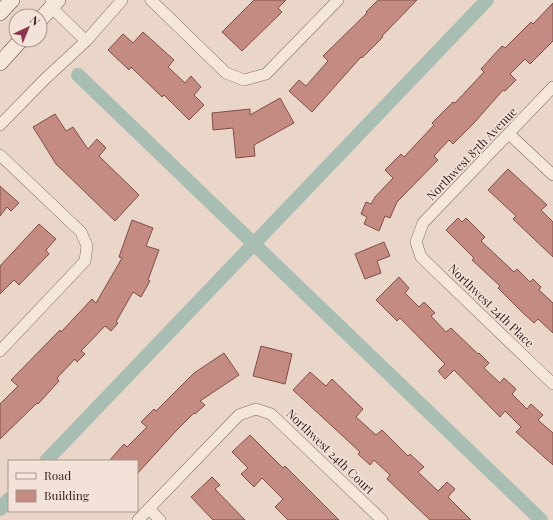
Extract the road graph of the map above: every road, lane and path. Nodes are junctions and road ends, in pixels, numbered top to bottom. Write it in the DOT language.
graph roads {
  1 [pos="12,0"];
  2 [pos="122,0"];
  3 [pos="151,0"];
  4 [pos="338,0"];
  5 [pos="54,2"];
  6 [pos="0,12"];
  7 [pos="86,41"];
  8 [pos="14,48"];
  9 [pos="0,63"];
  10 [pos="553,88"];
  11 [pos="0,125"];
  12 [pos="509,134"];
  13 [pos="0,155"];
  14 [pos="553,176"];
  15 [pos="416,242"];
  16 [pos="0,351"];
  17 [pos="553,384"];
  18 [pos="149,509"];
  19 [pos="138,520"];
  20 [pos="160,520"];
  21 [pos="382,520"];
  1 -- 6 [label="main road"];
  2 -- 7 [label="street"];
  3 -- 4 [label="street"];
  5 -- 7 [label="street"];
  7 -- 11 [label="street"];
  8 -- 9 [label="main road"];
  10 -- 12 [label="street, Northwest 87th Avenue"];
  12 -- 14 [label="street"];
  12 -- 15 [label="street, Northwest 87th Avenue"];
  13 -- 16 [label="street"];
  15 -- 17 [label="street, Northwest 24th Place"];
  18 -- 19 [label="street"];
  18 -- 20 [label="street"];
  18 -- 21 [label="street, Northwest 24th Court"];
}
